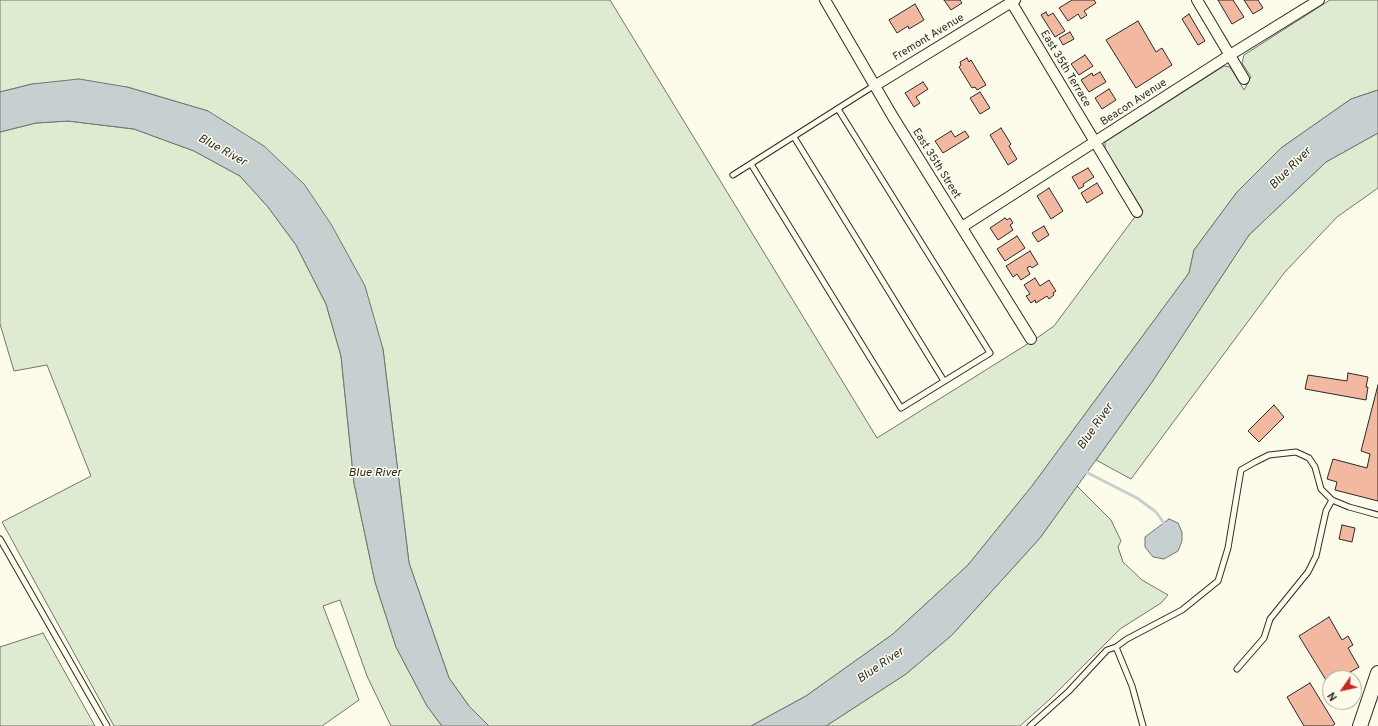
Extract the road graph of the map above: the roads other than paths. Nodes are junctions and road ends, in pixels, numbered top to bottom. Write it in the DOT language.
graph roads {
  1 [pos="825,0"];
  2 [pos="1197,0"];
  3 [pos="1319,0"];
  4 [pos="1012,1"];
  5 [pos="1230,55"];
  6 [pos="1244,79"];
  7 [pos="876,85"];
  8 [pos="838,109"];
  9 [pos="794,137"];
  10 [pos="1095,142"];
  11 [pos="751,164"];
  12 [pos="733,175"];
  13 [pos="1137,212"];
  14 [pos="962,228"];
  15 [pos="1031,339"];
  16 [pos="944,381"];
  17 [pos="1332,500"];
  18 [pos="1378,515"];
  19 [pos="0,539"];
  20 [pos="1116,647"];
  21 [pos="1237,668"];
  22 [pos="1378,673"];
  23 [pos="107,726"];
  24 [pos="1030,726"];
  25 [pos="1144,726"];
  26 [pos="1360,726"];
  1 -- 7 [label="street, East 35th Street"];
  2 -- 5 [label="street"];
  3 -- 5 [label="street, Beacon Avenue"];
  4 -- 7 [label="street, Fremont Avenue"];
  4 -- 10 [label="street, East 35th Terrace"];
  5 -- 6 [label="street"];
  5 -- 10 [label="street, Beacon Avenue"];
  7 -- 8 [label="lane"];
  7 -- 14 [label="street, East 35th Street"];
  8 -- 9 [label="lane"];
  8 -- 16 [label="lane"];
  9 -- 11 [label="lane"];
  9 -- 16 [label="lane"];
  10 -- 13 [label="street, East 35th Terrace"];
  10 -- 14 [label="street, Beacon Avenue"];
  11 -- 12 [label="lane"];
  11 -- 16 [label="lane"];
  14 -- 15 [label="street, East 35th Street"];
  17 -- 18 [label="lane"];
  17 -- 20 [label="lane"];
  17 -- 21 [label="lane"];
  19 -- 23 [label="lane"];
  20 -- 24 [label="lane"];
  20 -- 25 [label="lane"];
  22 -- 26 [label="main road"];
}
